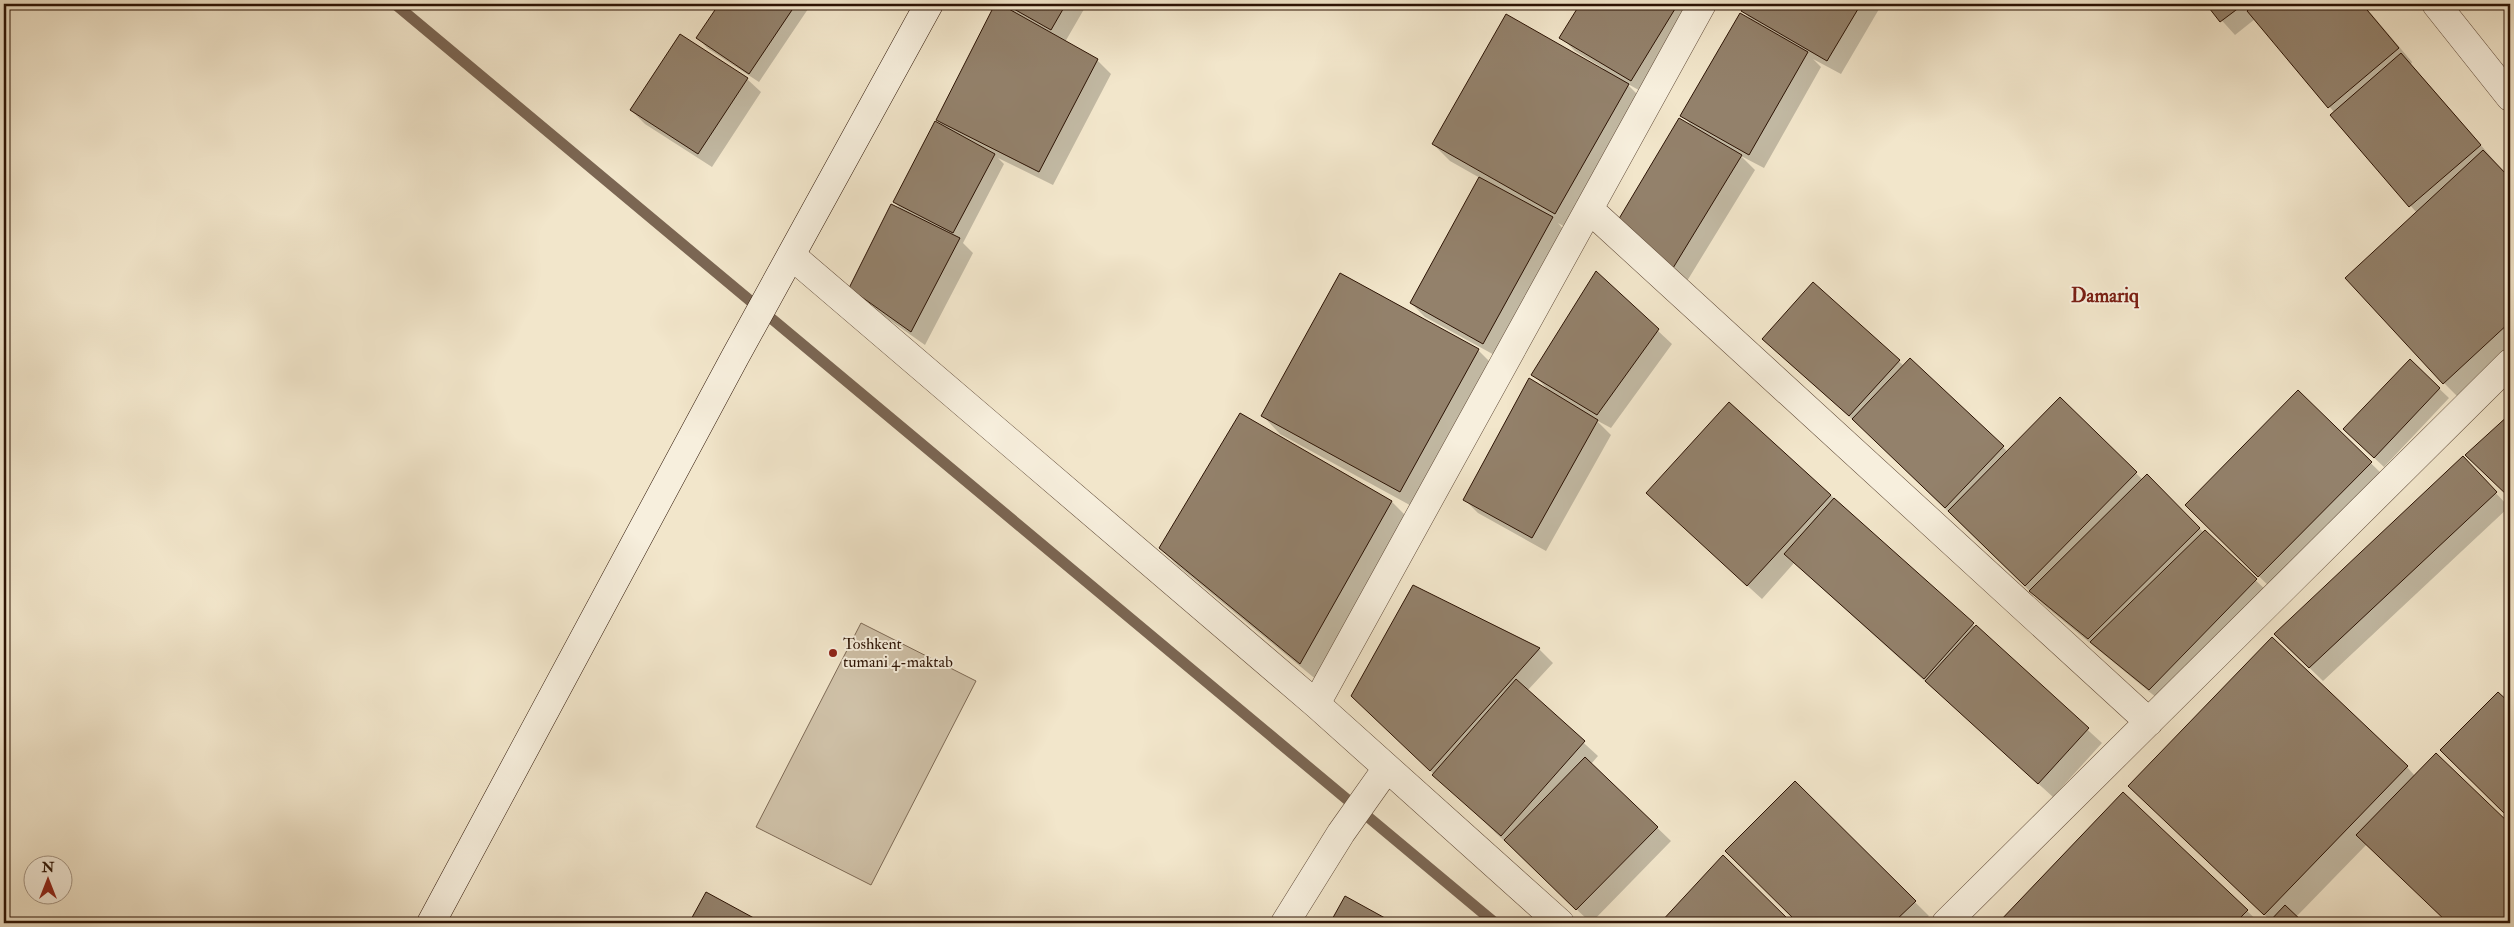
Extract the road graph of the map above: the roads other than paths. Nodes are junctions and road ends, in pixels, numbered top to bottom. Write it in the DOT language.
graph roads {
  1 [pos="929,4"];
  2 [pos="1702,4"];
  3 [pos="2436,4"];
  4 [pos="2510,97"];
  5 [pos="1589,209"];
  6 [pos="792,256"];
  7 [pos="2510,364"];
  8 [pos="1316,704"];
  9 [pos="2149,722"];
  10 [pos="1387,768"];
  11 [pos="431,923"];
  12 [pos="1285,923"];
  13 [pos="1560,923"];
  14 [pos="1946,923"];
  1 -- 6 [label="street"];
  2 -- 5 [label="street"];
  3 -- 4 [label="street"];
  5 -- 8 [label="street"];
  5 -- 9 [label="street"];
  6 -- 8 [label="street"];
  6 -- 11 [label="street"];
  7 -- 9 [label="street"];
  8 -- 10 [label="street"];
  9 -- 14 [label="street"];
  10 -- 12 [label="street"];
  10 -- 13 [label="street"];
}
